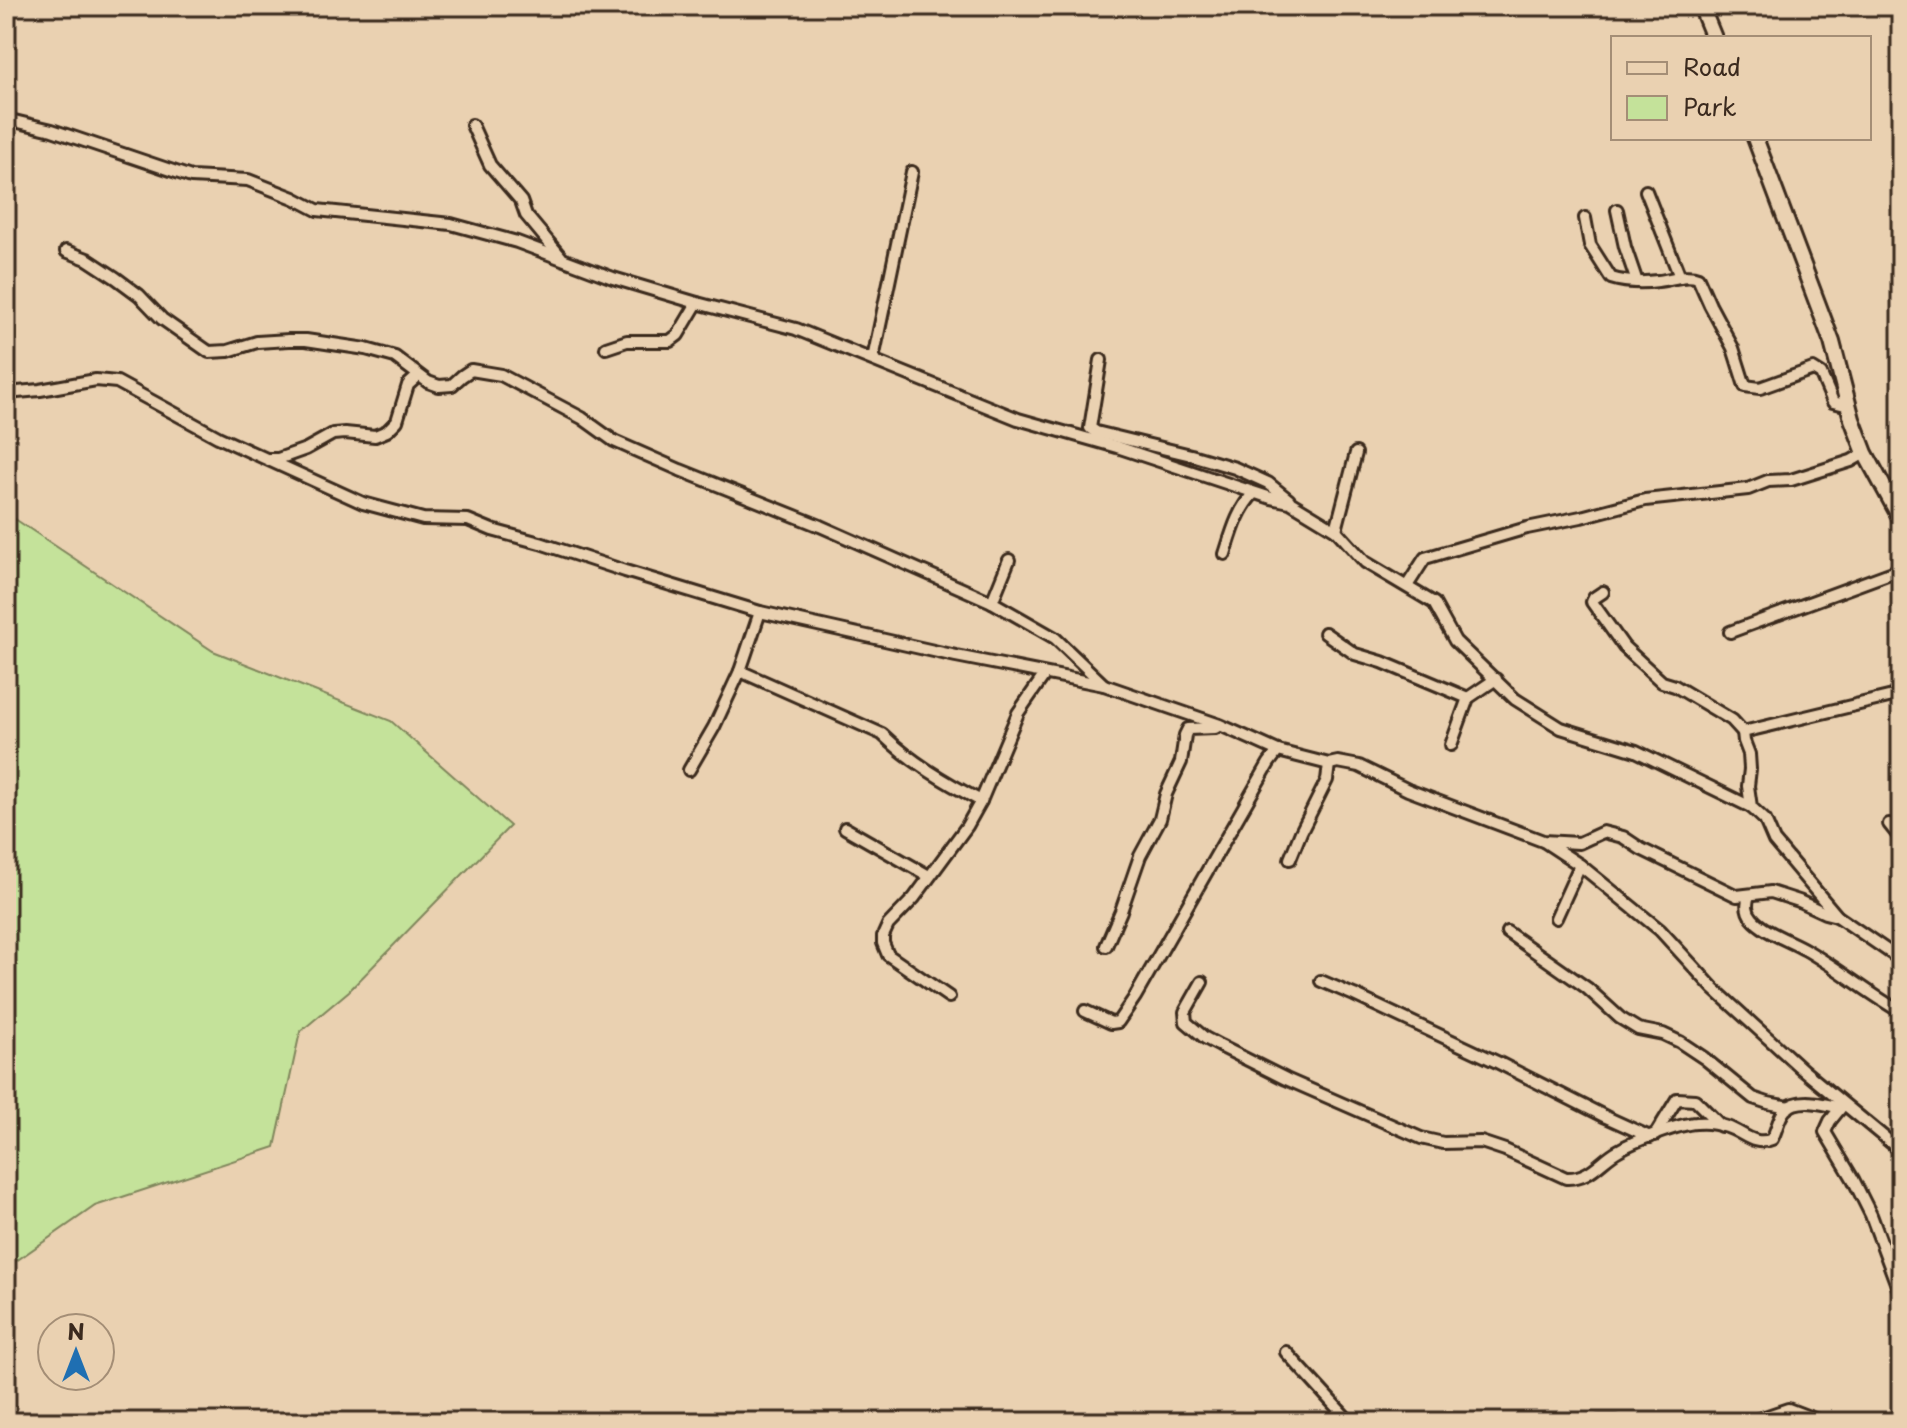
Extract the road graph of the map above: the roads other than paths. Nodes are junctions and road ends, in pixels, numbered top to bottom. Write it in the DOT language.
graph roads {
  1 [pos="1701,6"];
  2 [pos="1713,36"];
  3 [pos="6,119"];
  4 [pos="472,125"];
  5 [pos="1756,140"];
  6 [pos="912,172"];
  7 [pos="1646,191"];
  8 [pos="1617,210"];
  9 [pos="1585,218"];
  10 [pos="66,251"];
  11 [pos="562,259"];
  12 [pos="1680,277"];
  13 [pos="1637,282"];
  14 [pos="697,303"];
  15 [pos="606,348"];
  16 [pos="873,359"];
  17 [pos="1101,360"];
  18 [pos="418,376"];
  19 [pos="6,393"];
  20 [pos="1849,406"];
  21 [pos="1136,442"];
  22 [pos="1117,447"];
  23 [pos="1356,453"];
  24 [pos="1865,453"];
  25 [pos="267,460"];
  26 [pos="1254,493"];
  27 [pos="1290,502"];
  28 [pos="1901,519"];
  29 [pos="1336,530"];
  30 [pos="1225,554"];
  31 [pos="1009,560"];
  32 [pos="1901,569"];
  33 [pos="1407,586"];
  34 [pos="1603,592"];
  35 [pos="992,602"];
  36 [pos="760,612"];
  37 [pos="1730,632"];
  38 [pos="1325,633"];
  39 [pos="740,671"];
  40 [pos="1045,674"];
  41 [pos="1496,679"];
  42 [pos="1104,685"];
  43 [pos="1901,694"];
  44 [pos="1468,698"];
  45 [pos="1220,725"];
  46 [pos="1743,732"];
  47 [pos="1451,745"];
  48 [pos="1278,751"];
  49 [pos="1329,764"];
  50 [pos="689,770"];
  51 [pos="981,801"];
  52 [pos="1751,807"];
  53 [pos="1889,824"];
  54 [pos="845,828"];
  55 [pos="1901,835"];
  56 [pos="1543,841"];
  57 [pos="1290,859"];
  58 [pos="1580,865"];
  59 [pos="929,876"];
  60 [pos="1749,895"];
  61 [pos="1837,916"];
  62 [pos="1556,918"];
  63 [pos="1507,932"];
  64 [pos="1106,946"];
  65 [pos="1901,960"];
  66 [pos="1321,981"];
  67 [pos="1202,982"];
  68 [pos="949,997"];
  69 [pos="1085,1011"];
  70 [pos="1901,1012"];
  71 [pos="1842,1106"];
  72 [pos="1789,1107"];
  73 [pos="1721,1126"];
  74 [pos="1653,1136"];
  75 [pos="1901,1151"];
  76 [pos="1901,1296"];
  77 [pos="1286,1352"];
  78 [pos="1797,1413"];
  79 [pos="1901,1419"];
  80 [pos="1350,1422"];
  81 [pos="1599,1422"];
  82 [pos="1615,1422"];
  83 [pos="1750,1422"];
  84 [pos="1807,1422"];
  85 [pos="1822,1422"];
  86 [pos="1887,1422"];
  1 -- 2 [label="main road"];
  3 -- 11 [label="street"];
  4 -- 11 [label="street"];
  5 -- 20 [label="main road"];
  6 -- 16 [label="street"];
  7 -- 12 [label="street"];
  8 -- 13 [label="street"];
  9 -- 13 [label="street"];
  10 -- 18 [label="street"];
  11 -- 14 [label="street"];
  12 -- 13 [label="street"];
  12 -- 20 [label="street"];
  14 -- 15 [label="street"];
  14 -- 16 [label="street"];
  16 -- 22 [label="street"];
  17 -- 21 [label="street"];
  18 -- 25 [label="street"];
  18 -- 35 [label="street"];
  19 -- 25 [label="street"];
  20 -- 24 [label="main road"];
  21 -- 22 [label="street"];
  21 -- 27 [label="street"];
  22 -- 26 [label="street"];
  23 -- 29 [label="street"];
  24 -- 28 [label="main road"];
  24 -- 33 [label="street"];
  25 -- 36 [label="street"];
  26 -- 27 [label="street"];
  26 -- 30 [label="street"];
  27 -- 29 [label="street"];
  29 -- 33 [label="street"];
  31 -- 35 [label="street"];
  32 -- 37 [label="street"];
  33 -- 41 [label="street"];
  34 -- 46 [label="street"];
  35 -- 42 [label="street"];
  36 -- 39 [label="street"];
  36 -- 40 [label="street"];
  38 -- 44 [label="street"];
  39 -- 50 [label="street"];
  39 -- 51 [label="street"];
  40 -- 42 [label="street"];
  40 -- 51 [label="street"];
  41 -- 44 [label="street"];
  41 -- 52 [label="street"];
  42 -- 45 [label="street"];
  43 -- 46 [label="street"];
  44 -- 47 [label="street"];
  45 -- 48 [label="street"];
  45 -- 64 [label="street"];
  46 -- 52 [label="street"];
  48 -- 49 [label="street"];
  48 -- 69 [label="street"];
  49 -- 56 [label="street"];
  49 -- 57 [label="street"];
  51 -- 59 [label="street"];
  52 -- 61 [label="street"];
  53 -- 55 [label="street"];
  54 -- 59 [label="street"];
  56 -- 58 [label="street"];
  56 -- 60 [label="street"];
  58 -- 62 [label="street"];
  58 -- 71 [label="street"];
  59 -- 68 [label="street"];
  60 -- 61 [label="street"];
  60 -- 70 [label="street"];
  61 -- 65 [label="street"];
  63 -- 72 [label="street"];
  66 -- 74 [label="street"];
  67 -- 74 [label="street"];
  71 -- 72 [label="street"];
  71 -- 75 [label="street"];
  71 -- 76 [label="street"];
  72 -- 73 [label="street"];
  73 -- 74 [label="street"];
  73 -- 74 [label="street"];
  77 -- 80 [label="street"];
  78 -- 83 [label="street"];
  78 -- 84 [label="street"];
  78 -- 85 [label="street"];
  79 -- 86 [label="street"];
  81 -- 82 [label="street"];
}
